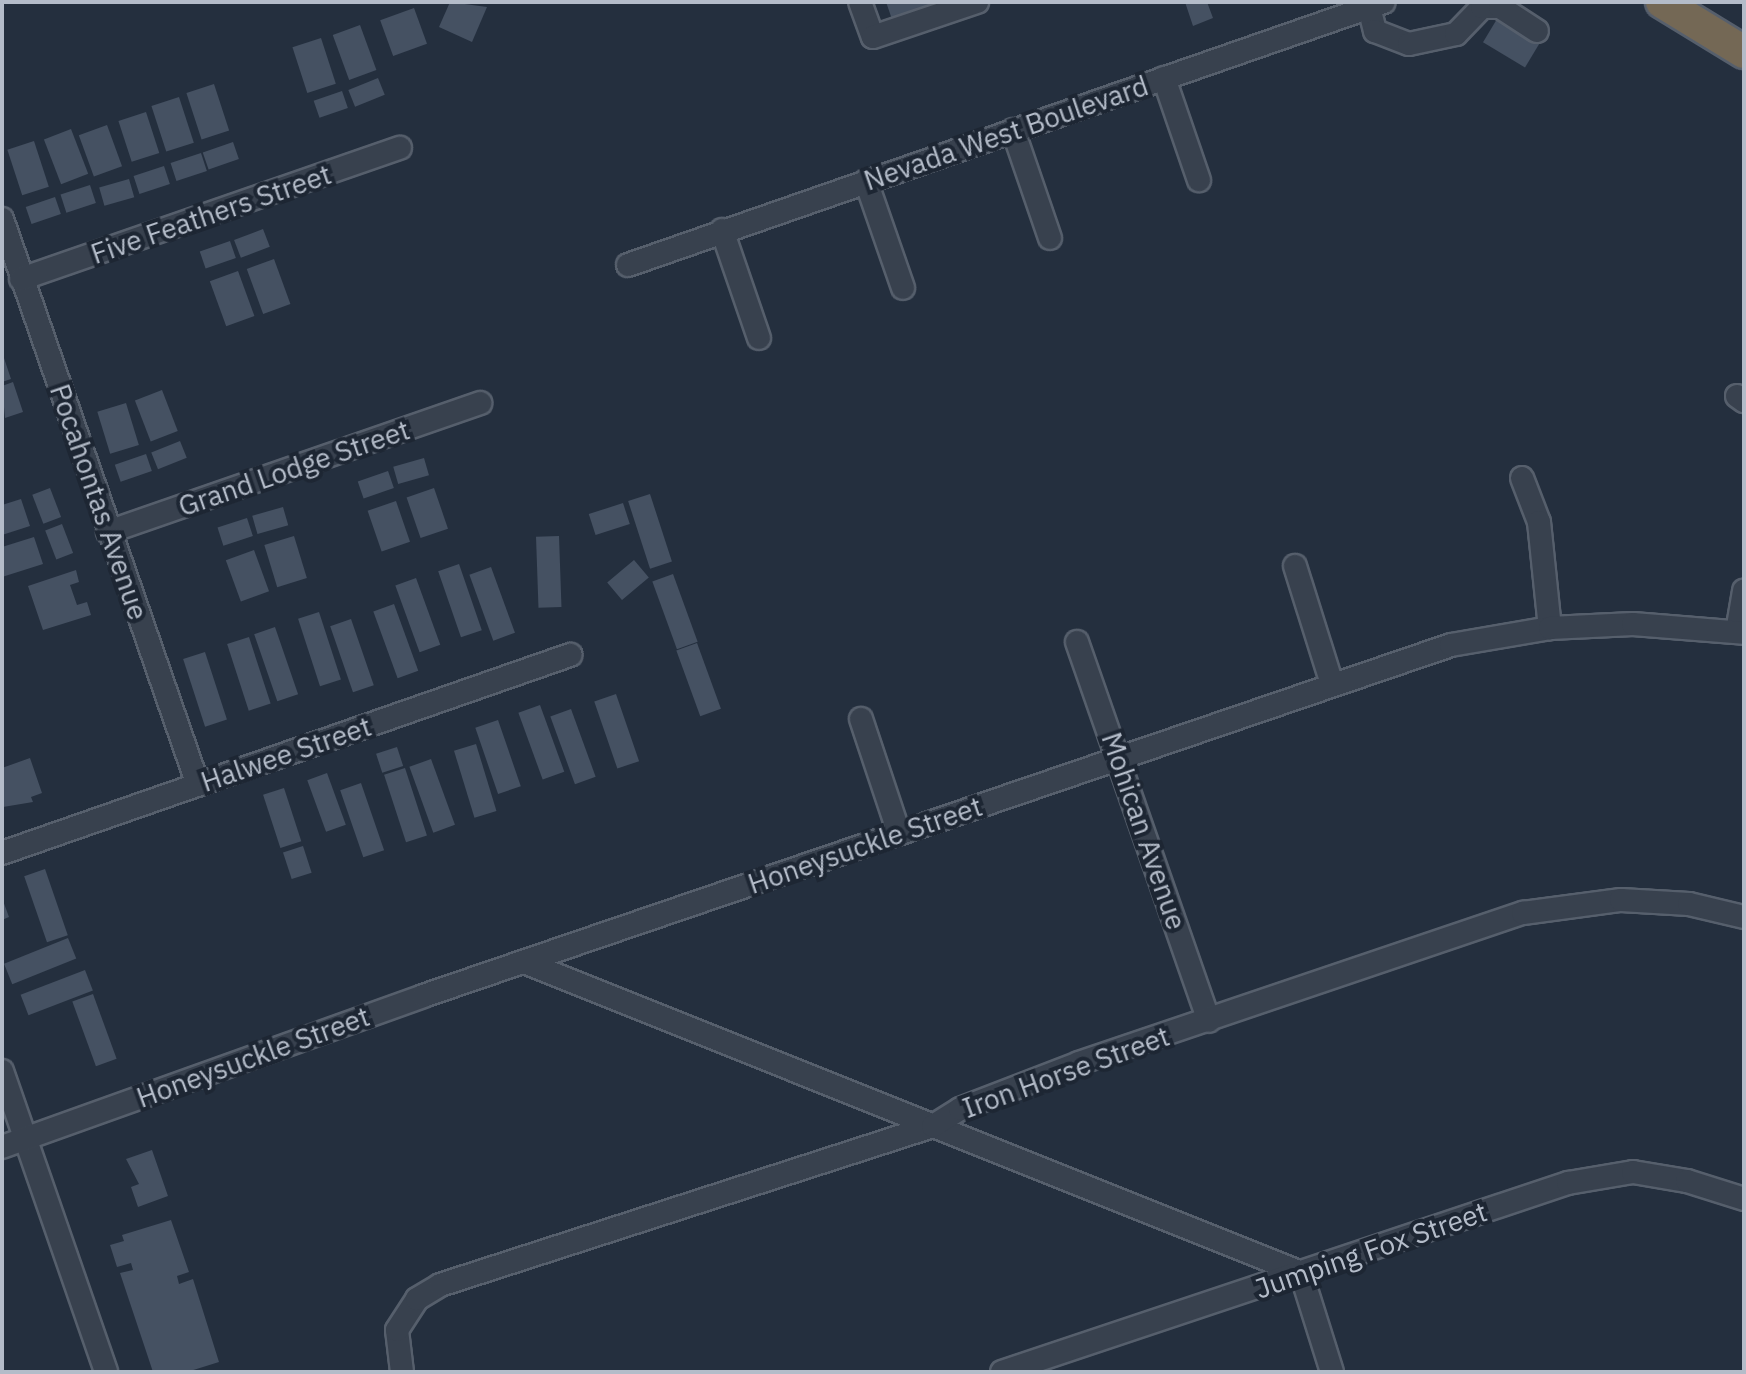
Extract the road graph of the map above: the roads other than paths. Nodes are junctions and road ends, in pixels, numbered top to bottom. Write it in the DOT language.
graph roads {
  1 [pos="860,2"];
  2 [pos="977,2"];
  3 [pos="1662,2"];
  4 [pos="1376,5"];
  5 [pos="1537,31"];
  6 [pos="1741,43"];
  7 [pos="1164,78"];
  8 [pos="1013,130"];
  9 [pos="400,148"];
  10 [pos="1199,180"];
  11 [pos="866,181"];
  12 [pos="2,219"];
  13 [pos="722,230"];
  14 [pos="1050,238"];
  15 [pos="628,265"];
  16 [pos="21,279"];
  17 [pos="903,288"];
  18 [pos="759,338"];
  19 [pos="480,403"];
  20 [pos="1522,478"];
  21 [pos="108,532"];
  22 [pos="1295,566"];
  23 [pos="1744,591"];
  24 [pos="1550,628"];
  25 [pos="1740,632"];
  26 [pos="1077,642"];
  27 [pos="570,655"];
  28 [pos="1332,684"];
  29 [pos="861,719"];
  30 [pos="1119,759"];
  31 [pos="198,785"];
  32 [pos="899,833"];
  33 [pos="2,853"];
  34 [pos="1744,917"];
  35 [pos="524,962"];
  36 [pos="1209,1021"];
  37 [pos="2,1071"];
  38 [pos="933,1126"];
  39 [pos="25,1139"];
  40 [pos="2,1147"];
  41 [pos="1744,1199"];
  42 [pos="1301,1273"];
  43 [pos="106,1372"];
  44 [pos="402,1372"];
  45 [pos="1002,1372"];
  46 [pos="1332,1372"];
  1 -- 2 [label="street"];
  3 -- 6 [label="highway"];
  4 -- 5 [label="street"];
  4 -- 7 [label="street, Nevada West Boulevard"];
  7 -- 8 [label="street, Nevada West Boulevard"];
  7 -- 10 [label="street"];
  8 -- 11 [label="street, Nevada West Boulevard"];
  8 -- 14 [label="street"];
  9 -- 16 [label="street, Five Feathers Street"];
  11 -- 13 [label="street, Nevada West Boulevard"];
  11 -- 17 [label="street"];
  12 -- 16 [label="street, Pocahontas Avenue"];
  13 -- 15 [label="street, Nevada West Boulevard"];
  13 -- 18 [label="street"];
  16 -- 21 [label="street, Pocahontas Avenue"];
  19 -- 21 [label="street, Grand Lodge Street"];
  20 -- 24 [label="street"];
  21 -- 31 [label="street, Pocahontas Avenue"];
  22 -- 28 [label="street"];
  23 -- 25 [label="street"];
  24 -- 25 [label="street, Honeysuckle Street"];
  24 -- 28 [label="street, Honeysuckle Street"];
  26 -- 30 [label="street, Mohican Avenue"];
  27 -- 31 [label="street, Halwee Street"];
  28 -- 30 [label="street, Honeysuckle Street"];
  29 -- 32 [label="street"];
  30 -- 32 [label="street, Honeysuckle Street"];
  30 -- 36 [label="street, Mohican Avenue"];
  31 -- 33 [label="street, Halwee Street"];
  32 -- 35 [label="street, Honeysuckle Street"];
  34 -- 36 [label="street, Iron Horse Street"];
  35 -- 38 [label="street"];
  35 -- 39 [label="street, Honeysuckle Street"];
  36 -- 38 [label="street, Iron Horse Street"];
  37 -- 39 [label="street"];
  38 -- 42 [label="street"];
  38 -- 44 [label="street, Iron Horse Street"];
  39 -- 40 [label="street, Honeysuckle Street"];
  39 -- 43 [label="street"];
  41 -- 42 [label="street, Jumping Fox Street"];
  42 -- 45 [label="street, Jumping Fox Street"];
  42 -- 46 [label="street"];
}
